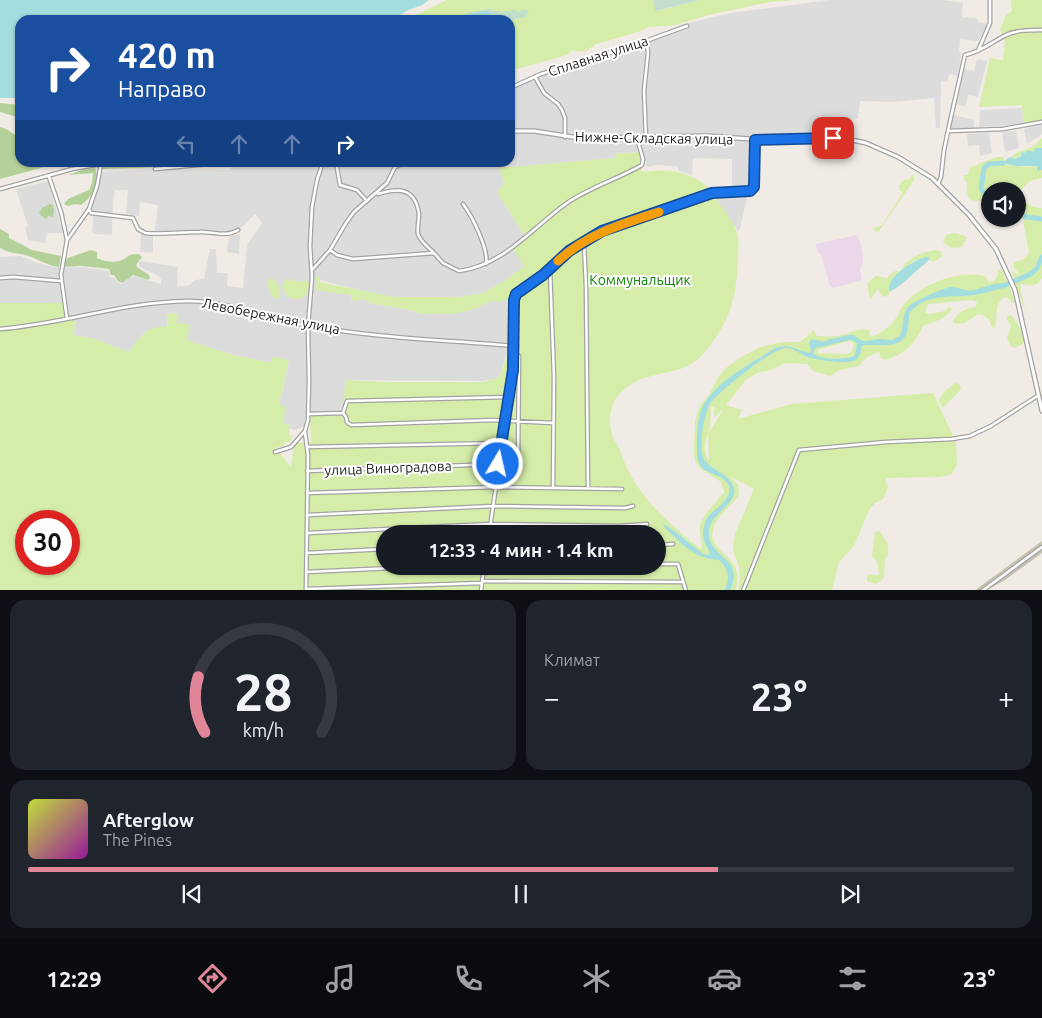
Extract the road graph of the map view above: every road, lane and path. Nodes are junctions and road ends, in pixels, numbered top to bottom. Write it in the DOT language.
graph roads {
  1 [pos="990,0"];
  2 [pos="687,26"];
  3 [pos="1042,30"];
  4 [pos="643,42"];
  5 [pos="978,51"];
  6 [pos="534,76"];
  7 [pos="515,86"];
  8 [pos="1042,122"];
  9 [pos="515,131"];
  10 [pos="948,131"];
  11 [pos="565,137"];
  12 [pos="637,138"];
  13 [pos="646,138"];
  14 [pos="755,140"];
  15 [pos="84,167"];
  16 [pos="100,167"];
  17 [pos="170,167"];
  18 [pos="321,167"];
  19 [pos="337,167"];
  20 [pos="396,167"];
  21 [pos="155,169"];
  22 [pos="48,176"];
  23 [pos="938,184"];
  24 [pos="0,189"];
  25 [pos="374,196"];
  26 [pos="366,201"];
  27 [pos="462,204"];
  28 [pos="89,209"];
  29 [pos="238,230"];
  30 [pos="67,240"];
  31 [pos="584,242"];
  32 [pos="330,250"];
  33 [pos="434,253"];
  34 [pos="486,264"];
  35 [pos="312,269"];
  36 [pos="550,269"];
  37 [pos="0,278"];
  38 [pos="61,281"];
  39 [pos="67,319"];
  40 [pos="308,326"];
  41 [pos="0,329"];
  42 [pos="514,346"];
  43 [pos="519,356"];
  44 [pos="1038,395"];
  45 [pos="509,397"];
  46 [pos="1042,411"];
  47 [pos="343,413"];
  48 [pos="308,414"];
  49 [pos="506,420"];
  50 [pos="517,421"];
  51 [pos="553,423"];
  52 [pos="305,431"];
  53 [pos="501,442"];
  54 [pos="308,448"];
  55 [pos="275,452"];
  56 [pos="518,461"];
  57 [pos="498,464"];
  58 [pos="308,471"];
  59 [pos="496,487"];
  60 [pos="588,487"];
  61 [pos="553,488"];
  62 [pos="622,489"];
  63 [pos="307,493"];
  64 [pos="493,506"];
  65 [pos="633,506"];
  66 [pos="308,515"];
  67 [pos="490,524"];
  68 [pos="648,524"];
  69 [pos="308,534"];
  70 [pos="666,544"];
  71 [pos="673,544"];
  72 [pos="1042,547"];
  73 [pos="376,549"];
  74 [pos="307,553"];
  75 [pos="666,564"];
  76 [pos="376,569"];
  77 [pos="306,572"];
  78 [pos="483,575"];
  79 [pos="482,582"];
  80 [pos="683,582"];
  81 [pos="306,590"];
  82 [pos="481,590"];
  83 [pos="686,590"];
  84 [pos="743,590"];
  85 [pos="982,590"];
  1 -- 5 [label="street"];
  2 -- 4 [label="street, Сплавная улица"];
  3 -- 5 [label="street"];
  4 -- 6 [label="street, Сплавная улица"];
  4 -- 13 [label="street"];
  5 -- 10 [label="street"];
  6 -- 7 [label="street, Сплавная улица"];
  6 -- 11 [label="street"];
  8 -- 10 [label="street"];
  9 -- 11 [label="street, Нижне-Складская улица"];
  10 -- 23 [label="street"];
  11 -- 12 [label="street, Нижне-Складская улица"];
  12 -- 13 [label="street, Нижне-Складская улица"];
  12 -- 34 [label="street"];
  13 -- 14 [label="street, Нижне-Складская улица"];
  14 -- 23 [label="street, Нижне-Складская улица"];
  14 -- 31 [label="street"];
  15 -- 22 [label="street"];
  16 -- 28 [label="street"];
  17 -- 21 [label="street"];
  18 -- 35 [label="street"];
  19 -- 26 [label="street"];
  20 -- 25 [label="street"];
  22 -- 24 [label="street"];
  22 -- 30 [label="street"];
  23 -- 44 [label="street, Нижне-Складская улица"];
  25 -- 26 [label="street"];
  25 -- 33 [label="street"];
  26 -- 32 [label="street"];
  27 -- 34 [label="street"];
  28 -- 29 [label="street"];
  28 -- 30 [label="street"];
  30 -- 38 [label="street"];
  31 -- 36 [label="street"];
  31 -- 60 [label="street"];
  32 -- 33 [label="street"];
  32 -- 35 [label="street"];
  33 -- 34 [label="street"];
  35 -- 40 [label="street"];
  36 -- 42 [label="street"];
  36 -- 51 [label="street"];
  37 -- 38 [label="street"];
  38 -- 39 [label="street"];
  39 -- 40 [label="street, Левобережная улица"];
  39 -- 41 [label="street, Левобережная улица"];
  40 -- 42 [label="street, Левобережная улица"];
  40 -- 48 [label="street"];
  42 -- 45 [label="street"];
  43 -- 50 [label="street"];
  44 -- 46 [label="street, Нижне-Складская улица"];
  44 -- 84 [label="street"];
  45 -- 47 [label="street"];
  45 -- 49 [label="street"];
  47 -- 48 [label="street"];
  47 -- 49 [label="street"];
  48 -- 52 [label="street"];
  49 -- 50 [label="street"];
  49 -- 53 [label="street"];
  50 -- 51 [label="street"];
  50 -- 56 [label="street"];
  51 -- 61 [label="street"];
  52 -- 54 [label="street"];
  52 -- 55 [label="street"];
  53 -- 54 [label="street"];
  53 -- 57 [label="street"];
  54 -- 58 [label="street"];
  57 -- 58 [label="street, улица Виноградова"];
  57 -- 59 [label="street"];
  58 -- 63 [label="street"];
  59 -- 61 [label="street"];
  59 -- 63 [label="street"];
  59 -- 64 [label="street"];
  60 -- 61 [label="street"];
  60 -- 62 [label="street"];
  63 -- 66 [label="street"];
  64 -- 65 [label="street"];
  64 -- 66 [label="street"];
  64 -- 67 [label="street"];
  66 -- 69 [label="street"];
  67 -- 68 [label="street"];
  67 -- 69 [label="street"];
  69 -- 74 [label="street"];
  70 -- 71 [label="street"];
  72 -- 85 [label="street"];
  73 -- 74 [label="street"];
  74 -- 77 [label="street"];
  75 -- 80 [label="street"];
  76 -- 77 [label="street"];
  77 -- 81 [label="street"];
  78 -- 79 [label="street"];
  79 -- 80 [label="street"];
  79 -- 81 [label="street"];
  79 -- 82 [label="street"];
  80 -- 83 [label="street"];
}
